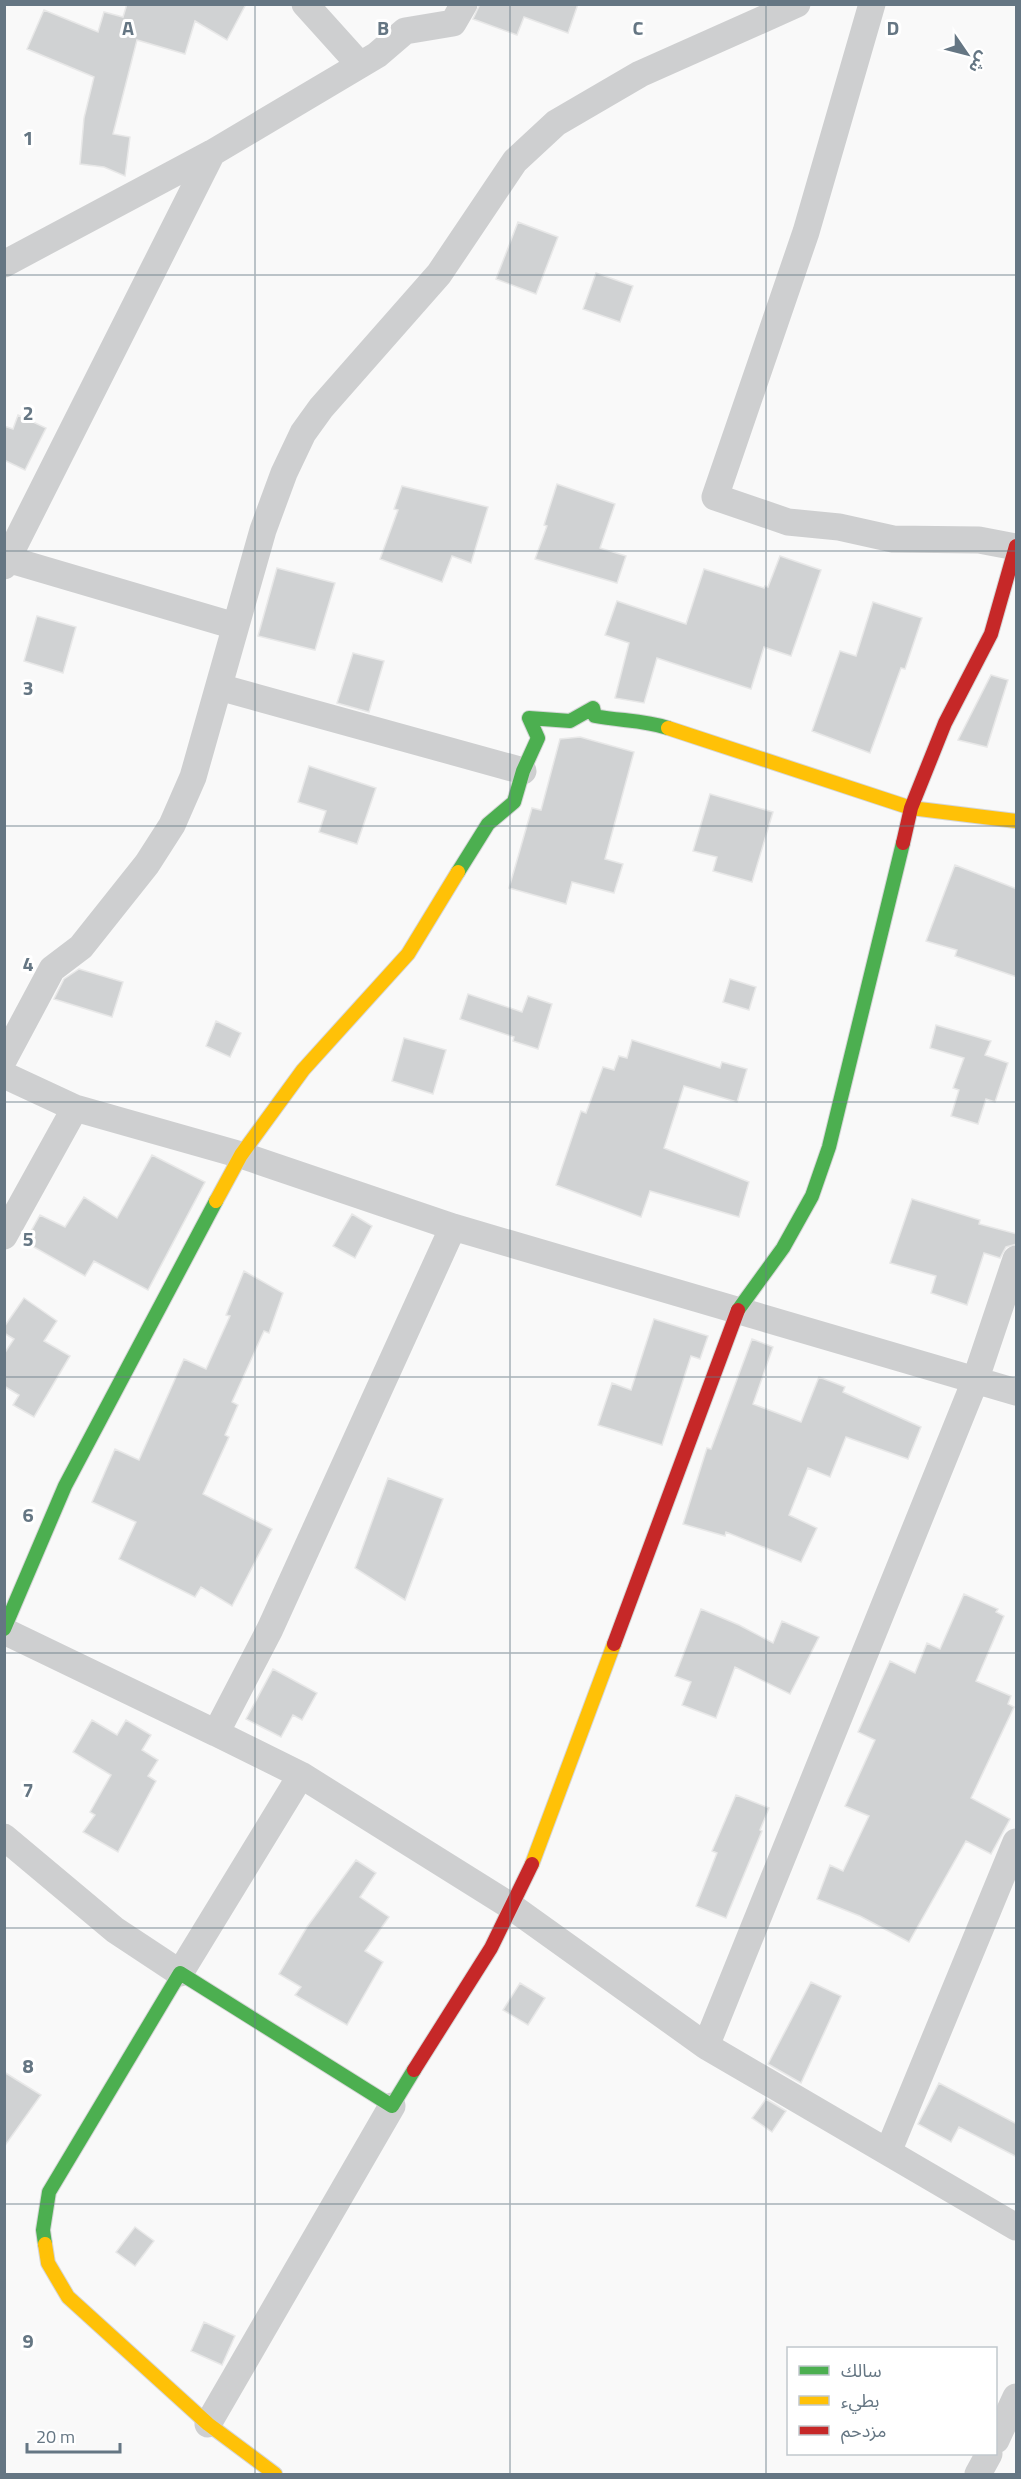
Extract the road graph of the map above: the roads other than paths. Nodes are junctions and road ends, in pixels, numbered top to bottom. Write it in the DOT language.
graph roads {
  1 [pos="305,4"];
  2 [pos="464,4"];
  3 [pos="797,4"];
  4 [pos="872,4"];
  5 [pos="360,65"];
  6 [pos="212,153"];
  7 [pos="4,264"];
  8 [pos="1016,546"];
  9 [pos="6,561"];
  10 [pos="235,626"];
  11 [pos="219,687"];
  12 [pos="523,771"];
  13 [pos="911,808"];
  14 [pos="1017,821"];
  15 [pos="4,1059"];
  16 [pos="4,1075"];
  17 [pos="75,1108"];
  18 [pos="241,1155"];
  19 [pos="453,1227"];
  20 [pos="4,1236"];
  21 [pos="1017,1259"];
  22 [pos="738,1310"];
  23 [pos="975,1382"];
  24 [pos="1017,1392"];
  25 [pos="4,1630"];
  26 [pos="216,1733"];
  27 [pos="301,1775"];
  28 [pos="4,1838"];
  29 [pos="1017,1842"];
  30 [pos="512,1907"];
  31 [pos="180,1973"];
  32 [pos="706,2046"];
  33 [pos="392,2106"];
  34 [pos="888,2152"];
  35 [pos="1017,2227"];
  36 [pos="1017,2397"];
  37 [pos="208,2424"];
  38 [pos="997,2438"];
  39 [pos="988,2455"];
  40 [pos="275,2475"];
  41 [pos="978,2475"];
  1 -- 5 [label="street"];
  2 -- 5 [label="street"];
  3 -- 10 [label="street"];
  4 -- 8 [label="street"];
  5 -- 6 [label="street"];
  6 -- 7 [label="street"];
  6 -- 9 [label="street"];
  8 -- 13 [label="street"];
  9 -- 10 [label="street"];
  10 -- 11 [label="street"];
  11 -- 12 [label="street"];
  11 -- 15 [label="street"];
  12 -- 13 [label="street"];
  12 -- 18 [label="street"];
  13 -- 14 [label="street"];
  13 -- 22 [label="street"];
  16 -- 17 [label="street"];
  17 -- 18 [label="street"];
  17 -- 20 [label="street"];
  18 -- 19 [label="street"];
  18 -- 25 [label="street"];
  19 -- 22 [label="street"];
  19 -- 26 [label="street"];
  21 -- 23 [label="street"];
  22 -- 23 [label="street"];
  22 -- 30 [label="street"];
  23 -- 24 [label="street"];
  23 -- 32 [label="street"];
  25 -- 26 [label="street"];
  26 -- 27 [label="street"];
  27 -- 30 [label="street"];
  27 -- 31 [label="street"];
  28 -- 31 [label="street"];
  29 -- 34 [label="street"];
  30 -- 32 [label="street"];
  30 -- 33 [label="street"];
  31 -- 33 [label="street"];
  31 -- 37 [label="street"];
  32 -- 34 [label="street"];
  33 -- 37 [label="street"];
  34 -- 35 [label="street"];
  36 -- 38 [label="street"];
  37 -- 40 [label="street"];
  39 -- 41 [label="street"];
}
